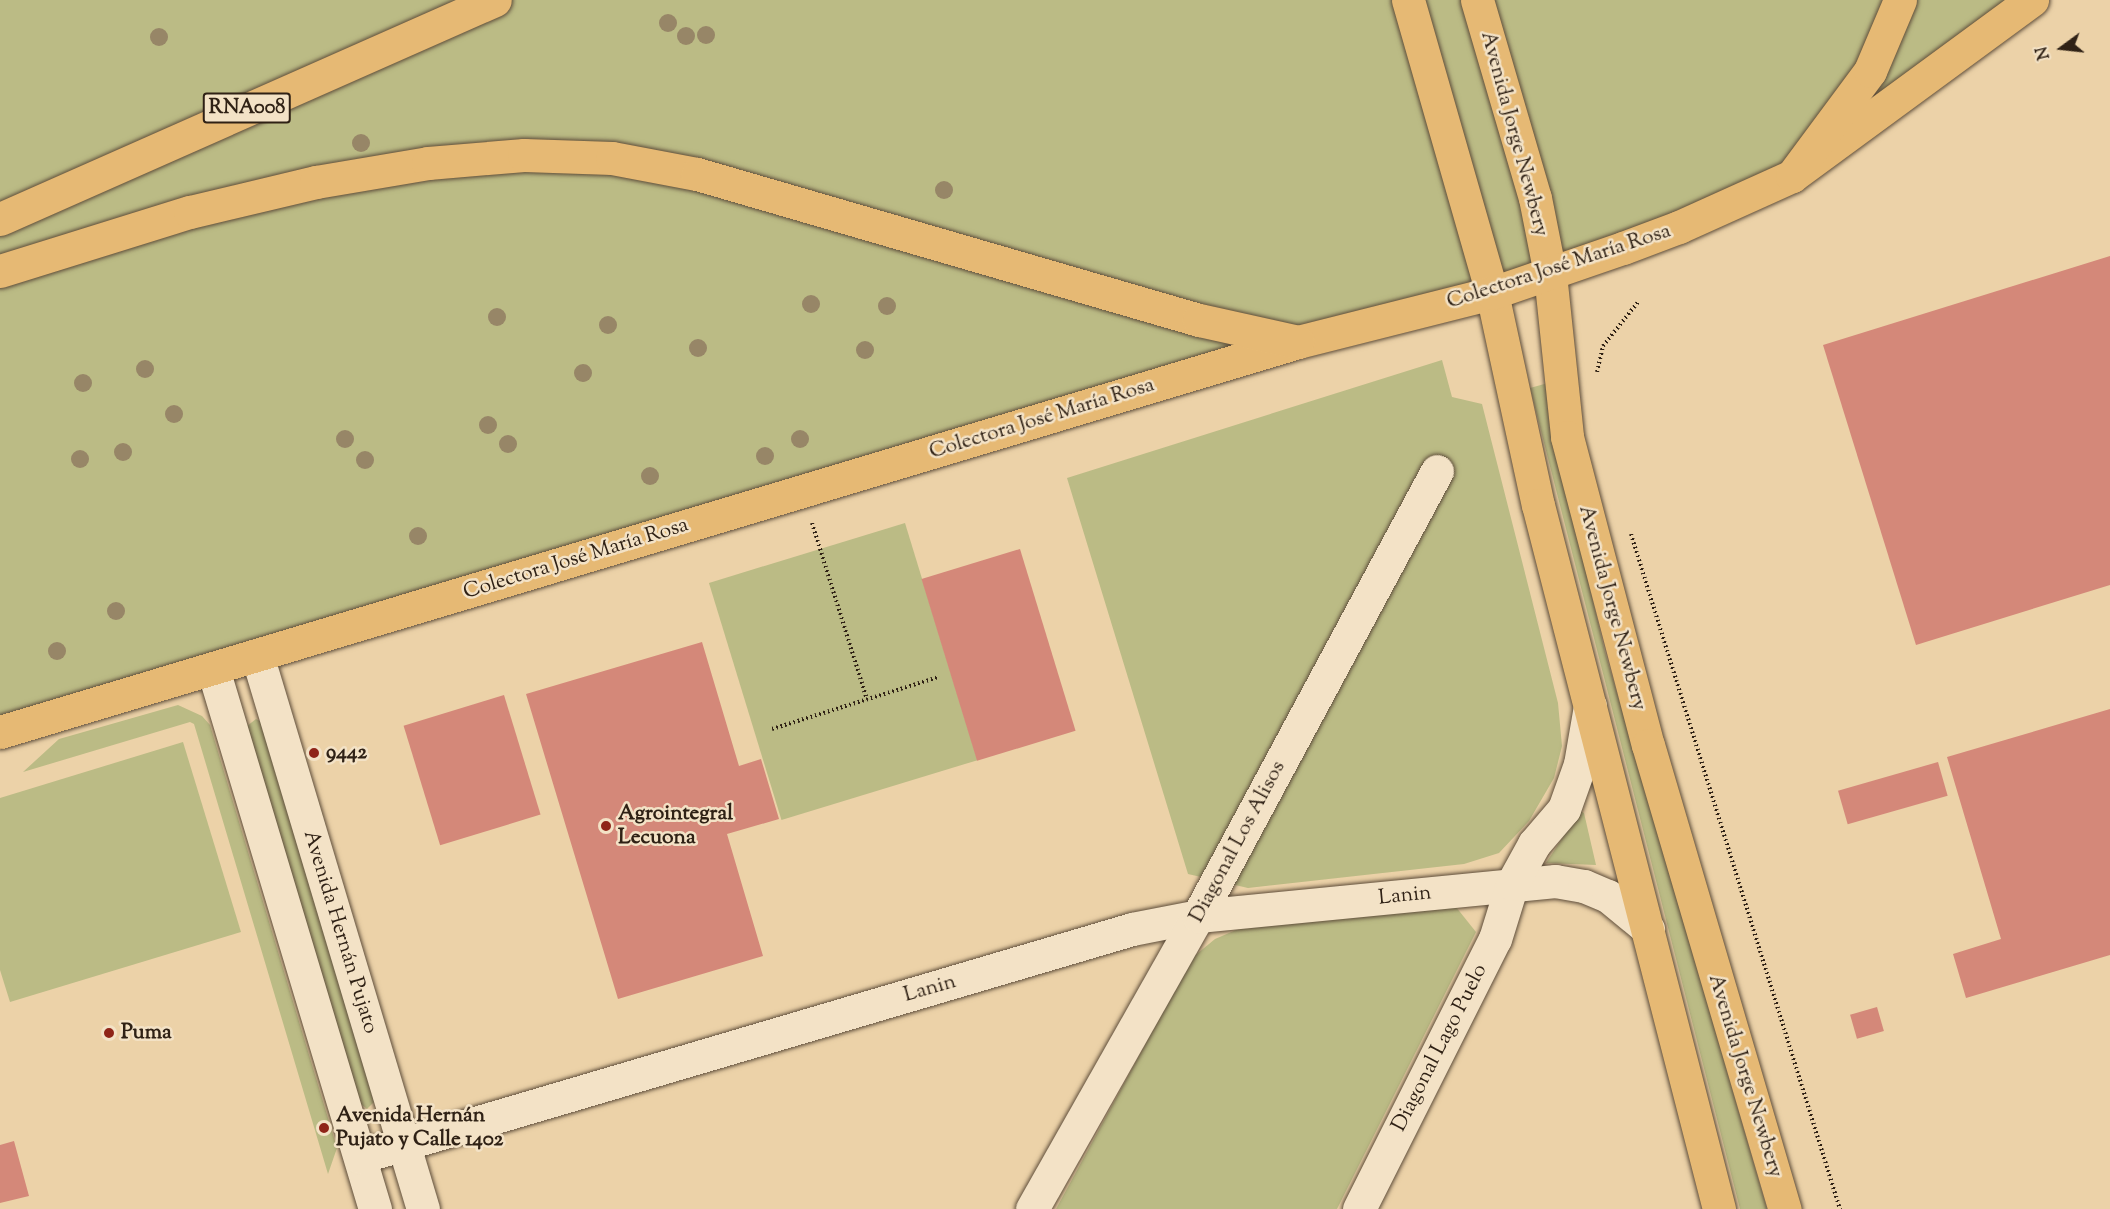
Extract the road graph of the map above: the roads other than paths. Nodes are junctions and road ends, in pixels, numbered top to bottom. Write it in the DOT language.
graph roads {
  1 [pos="495,0"];
  2 [pos="1408,0"];
  3 [pos="1476,0"];
  4 [pos="1900,0"];
  5 [pos="2032,0"];
  6 [pos="1792,176"];
  7 [pos="0,219"];
  8 [pos="0,271"];
  9 [pos="1550,274"];
  10 [pos="1492,293"];
  11 [pos="1298,342"];
  12 [pos="1437,471"];
  13 [pos="257,655"];
  14 [pos="213,669"];
  15 [pos="1590,706"];
  16 [pos="0,732"];
  17 [pos="1512,884"];
  18 [pos="1198,916"];
  19 [pos="1648,929"];
  20 [pos="404,1144"];
  21 [pos="360,1157"];
  22 [pos="375,1209"];
  23 [pos="423,1209"];
  24 [pos="1032,1209"];
  25 [pos="1359,1209"];
  26 [pos="1719,1209"];
  27 [pos="1785,1209"];
  1 -- 7 [label="main road, RNA008"];
  2 -- 10 [label="main road"];
  3 -- 9 [label="main road, Avenida Jorge Newbery"];
  4 -- 6 [label="main road"];
  5 -- 6 [label="main road, Colectora José María Rosa"];
  6 -- 9 [label="main road, Colectora José María Rosa"];
  8 -- 11 [label="main road"];
  9 -- 10 [label="main road, Colectora José María Rosa"];
  9 -- 27 [label="main road, Avenida Jorge Newbery"];
  10 -- 11 [label="main road, Colectora José María Rosa"];
  10 -- 15 [label="main road"];
  11 -- 13 [label="main road, Colectora José María Rosa"];
  12 -- 18 [label="street, Diagonal Los Alisos"];
  13 -- 14 [label="main road, Colectora José María Rosa"];
  13 -- 20 [label="street, Avenida Hernán Pujato"];
  14 -- 16 [label="main road, Colectora José María Rosa"];
  14 -- 21 [label="street"];
  15 -- 17 [label="street, Diagonal Lago Puelo"];
  15 -- 19 [label="main road"];
  17 -- 18 [label="street, Lanin"];
  17 -- 19 [label="street"];
  17 -- 25 [label="street, Diagonal Lago Puelo"];
  18 -- 20 [label="street, Lanin"];
  18 -- 24 [label="street, Diagonal Los Alisos"];
  19 -- 26 [label="main road"];
  20 -- 21 [label="street, Lanin"];
  20 -- 23 [label="street, Avenida Hernán Pujato"];
  21 -- 22 [label="street"];
}
